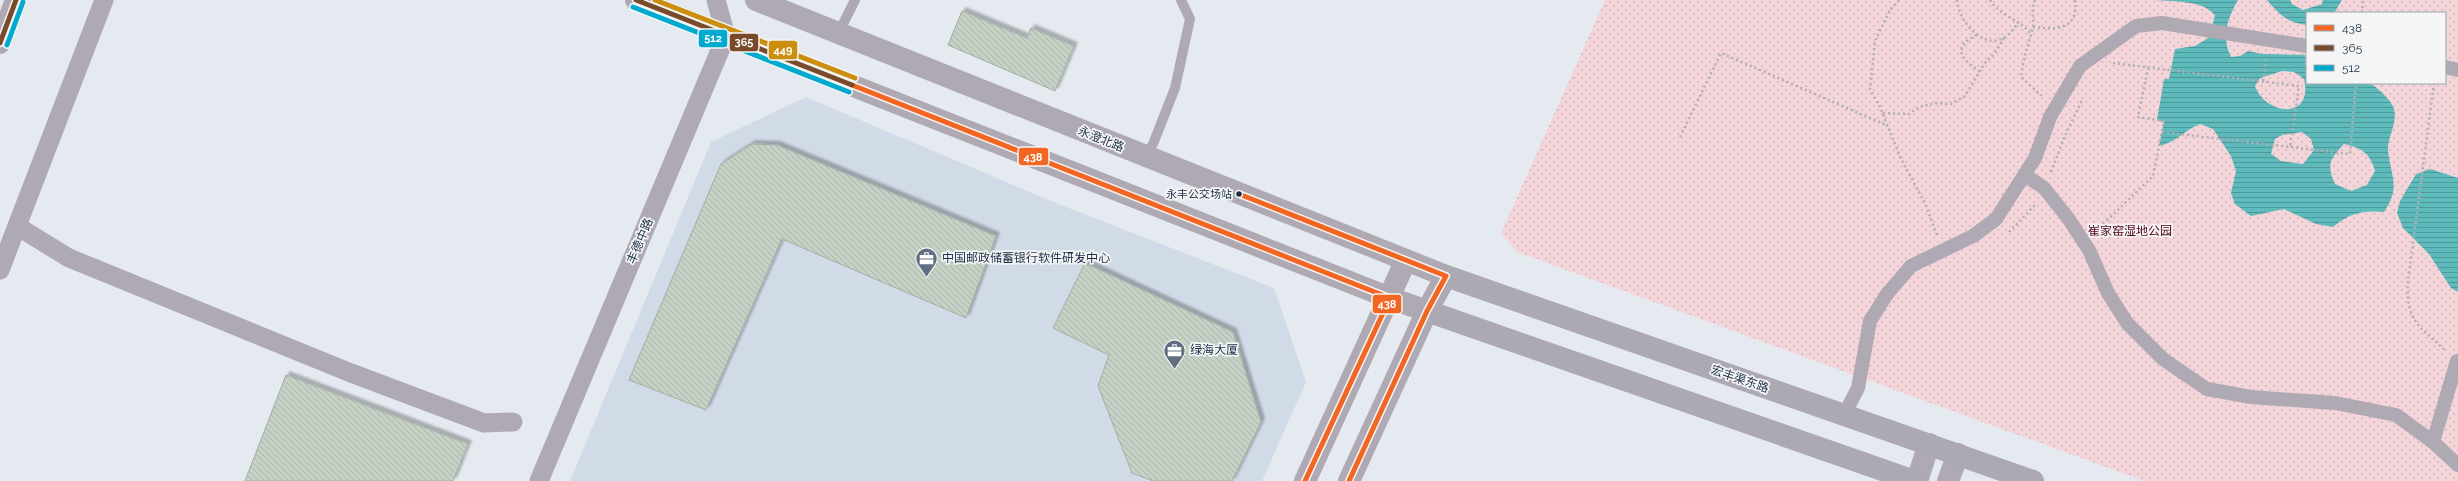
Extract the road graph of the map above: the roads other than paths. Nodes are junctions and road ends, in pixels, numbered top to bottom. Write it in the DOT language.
graph roads {
  1 [pos="16,0"];
  2 [pos="104,0"];
  3 [pos="636,0"];
  4 [pos="716,0"];
  5 [pos="756,0"];
  6 [pos="855,0"];
  7 [pos="1181,0"];
  8 [pos="839,32"];
  9 [pos="726,36"];
  10 [pos="0,43"];
  11 [pos="2306,46"];
  12 [pos="2446,67"];
  13 [pos="2458,70"];
  14 [pos="1145,157"];
  15 [pos="2025,175"];
  16 [pos="17,226"];
  17 [pos="1406,260"];
  18 [pos="0,270"];
  19 [pos="1446,276"];
  20 [pos="1390,298"];
  21 [pos="1428,311"];
  22 [pos="2457,361"];
  23 [pos="1844,415"];
  24 [pos="513,422"];
  25 [pos="2433,442"];
  26 [pos="1929,444"];
  27 [pos="1958,454"];
  28 [pos="2458,465"];
  29 [pos="540,481"];
  30 [pos="1305,481"];
  31 [pos="1349,481"];
  32 [pos="1915,481"];
  33 [pos="1948,481"];
  34 [pos="2034,481"];
  1 -- 10 [label="street"];
  2 -- 16 [label="street"];
  3 -- 9 [label="street"];
  4 -- 9 [label="street"];
  5 -- 8 [label="street, 永澄北路"];
  6 -- 8 [label="lane"];
  7 -- 14 [label="lane"];
  8 -- 14 [label="street, 永澄北路"];
  9 -- 20 [label="street"];
  9 -- 29 [label="street, 丰德中路"];
  11 -- 15 [label="street"];
  12 -- 13 [label="street"];
  14 -- 17 [label="street, 永澄北路"];
  15 -- 23 [label="street"];
  15 -- 25 [label="street"];
  16 -- 18 [label="street"];
  16 -- 24 [label="street"];
  17 -- 19 [label="street, 永澄北路"];
  17 -- 20 [label="street"];
  19 -- 21 [label="street"];
  19 -- 23 [label="main road, 宏丰渠东路"];
  20 -- 21 [label="street"];
  20 -- 30 [label="street"];
  21 -- 31 [label="street"];
  21 -- 32 [label="main road"];
  22 -- 25 [label="street"];
  23 -- 26 [label="main road, 宏丰渠东路"];
  25 -- 28 [label="street"];
  26 -- 27 [label="main road, 宏丰渠东路"];
  26 -- 32 [label="street"];
  27 -- 33 [label="street"];
  27 -- 34 [label="main road, 宏丰渠东路"];
}
